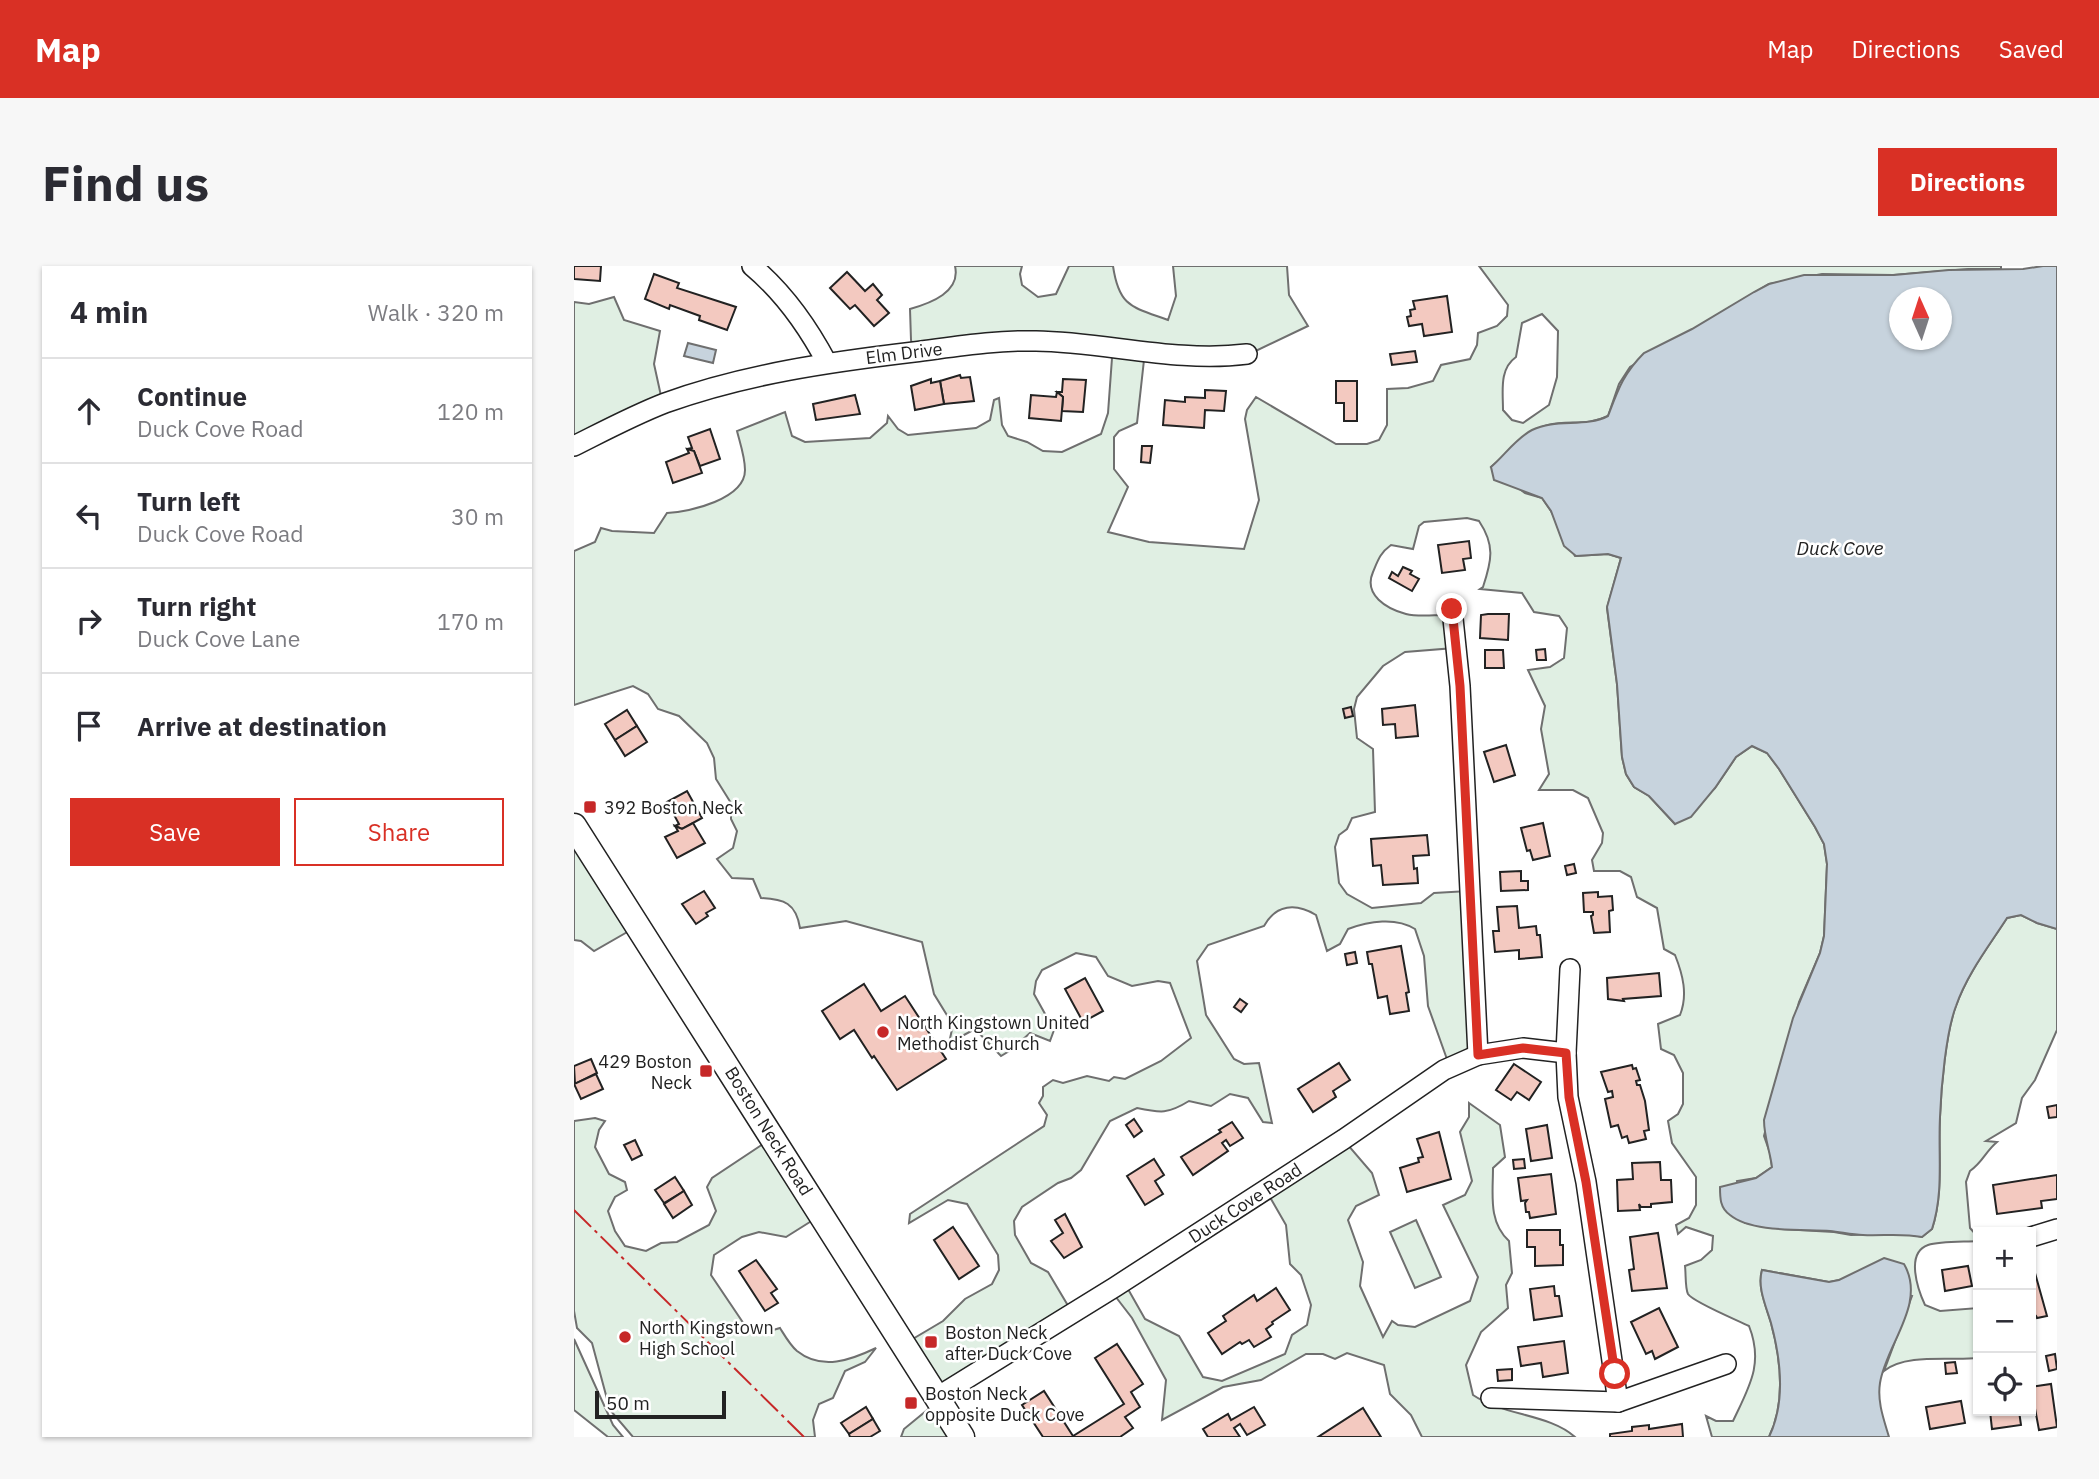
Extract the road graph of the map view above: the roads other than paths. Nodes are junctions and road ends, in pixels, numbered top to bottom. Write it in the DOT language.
graph roads {
  1 [pos="752,266"];
  2 [pos="1247,354"];
  3 [pos="827,363"];
  4 [pos="574,446"];
  5 [pos="1452,609"];
  6 [pos="574,825"];
  7 [pos="1570,969"];
  8 [pos="1566,1053"];
  9 [pos="1478,1055"];
  10 [pos="2057,1229"];
  11 [pos="2036,1235"];
  12 [pos="1726,1364"];
  13 [pos="937,1397"];
  14 [pos="1491,1398"];
  15 [pos="1618,1402"];
  16 [pos="962,1437"];
  1 -- 3 [label="street"];
  2 -- 3 [label="street, Elm Drive"];
  3 -- 4 [label="street, Elm Drive"];
  5 -- 9 [label="street"];
  6 -- 13 [label="main road, Boston Neck Road"];
  7 -- 8 [label="street"];
  8 -- 9 [label="street, Duck Cove Road"];
  8 -- 15 [label="street"];
  9 -- 13 [label="street, Duck Cove Road"];
  10 -- 11 [label="street"];
  12 -- 15 [label="street"];
  13 -- 16 [label="main road, Boston Neck Road"];
  14 -- 15 [label="street"];
}
